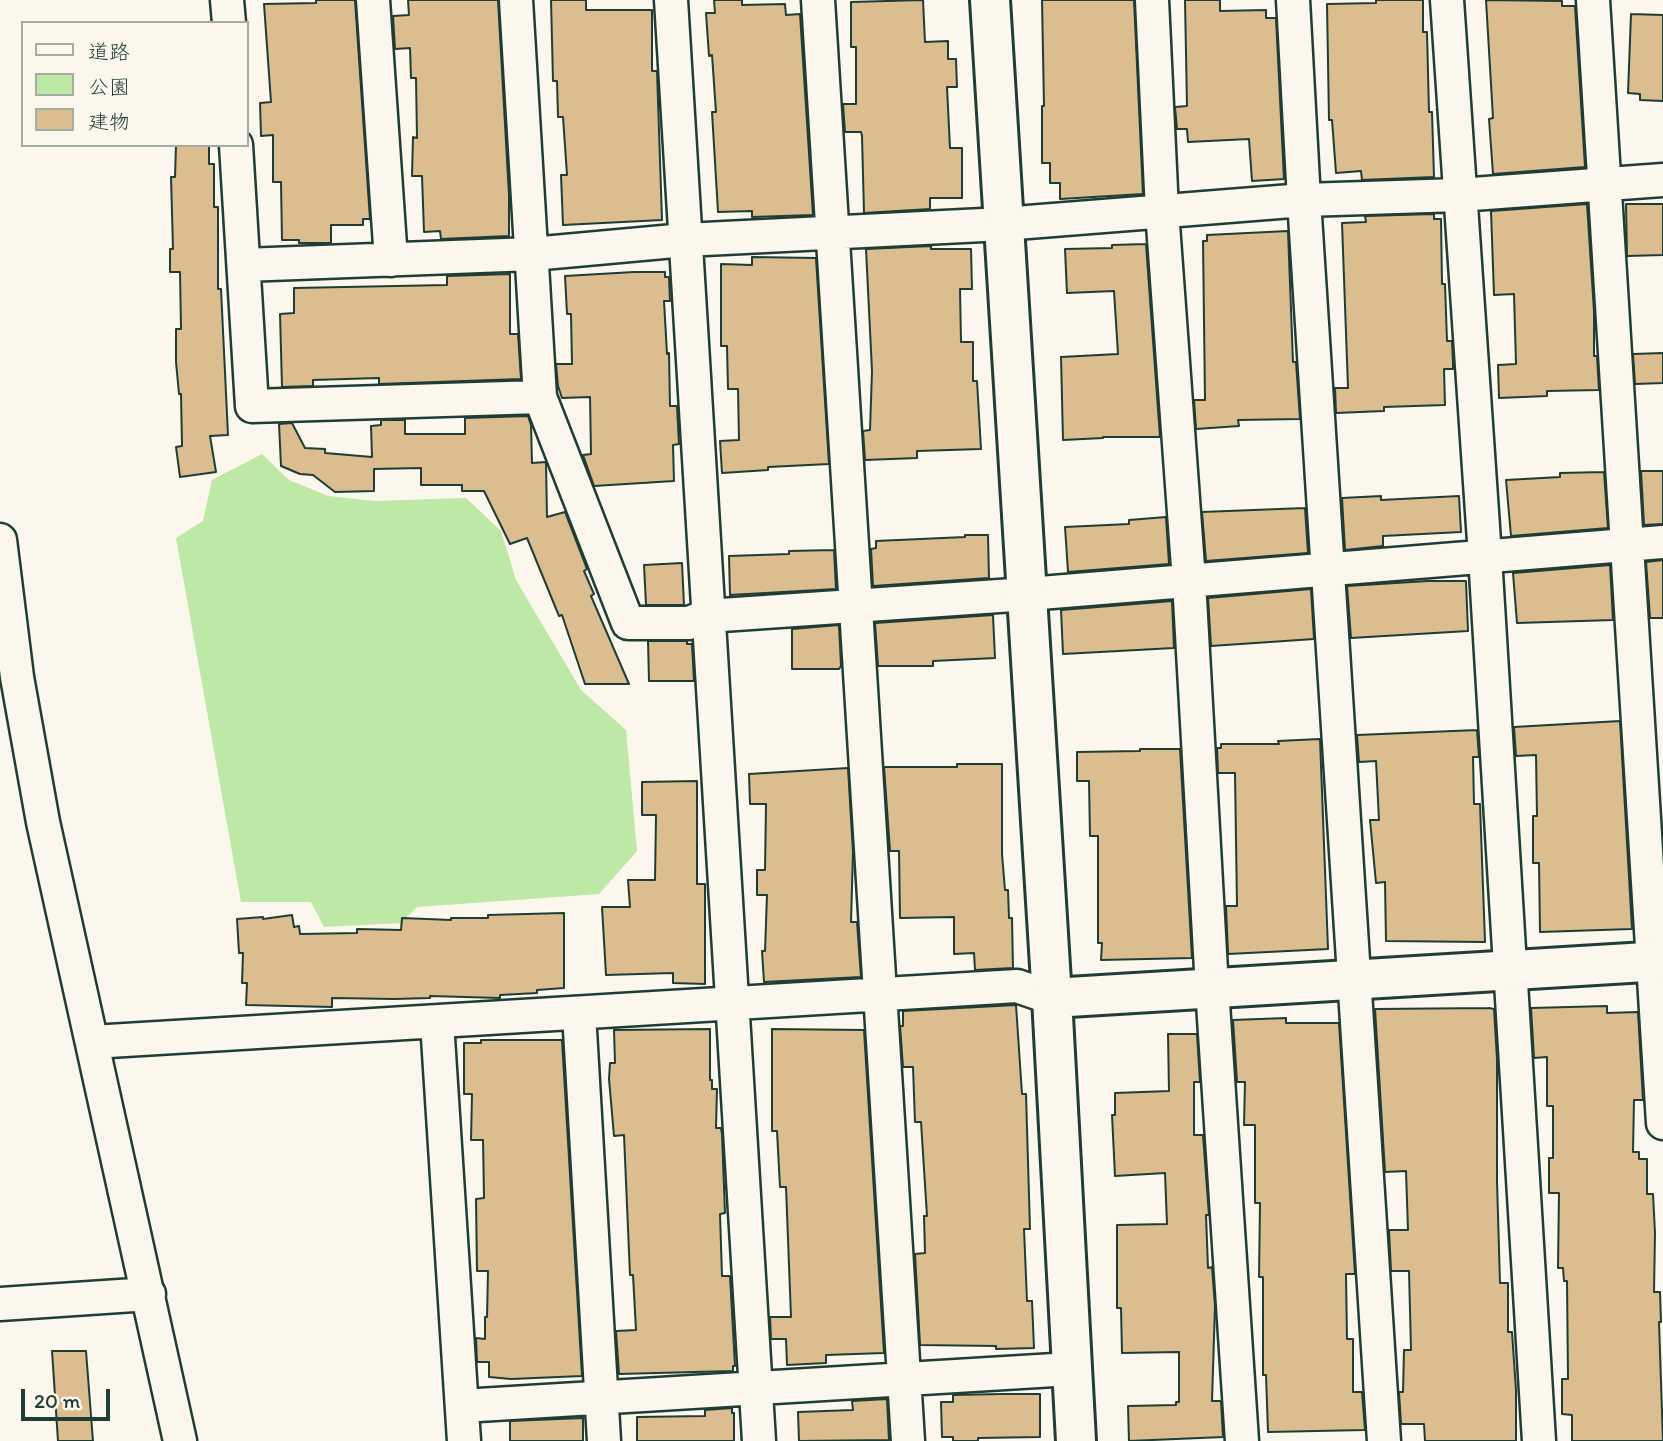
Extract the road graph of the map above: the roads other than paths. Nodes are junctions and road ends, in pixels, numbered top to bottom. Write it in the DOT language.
graph roads {
  1 [pos="227,0"];
  2 [pos="373,0"];
  3 [pos="516,0"];
  4 [pos="671,0"];
  5 [pos="818,0"];
  6 [pos="990,0"];
  7 [pos="1152,0"];
  8 [pos="1293,0"];
  9 [pos="1447,0"];
  10 [pos="1593,0"];
  11 [pos="229,21"];
  12 [pos="236,147"];
  13 [pos="1663,180"];
  14 [pos="1604,184"];
  15 [pos="1459,195"];
  16 [pos="1304,201"];
  17 [pos="1163,211"];
  18 [pos="1003,224"];
  19 [pos="832,232"];
  20 [pos="685,240"];
  21 [pos="532,254"];
  22 [pos="391,260"];
  23 [pos="244,265"];
  24 [pos="540,397"];
  25 [pos="0,540"];
  26 [pos="1663,542"];
  27 [pos="1628,544"];
  28 [pos="1485,556"];
  29 [pos="1327,569"];
  30 [pos="1189,580"];
  31 [pos="1028,594"];
  32 [pos="856,605"];
  33 [pos="707,616"];
  34 [pos="1658,961"];
  35 [pos="1510,971"];
  36 [pos="1353,981"];
  37 [pos="1212,988"];
  38 [pos="880,995"];
  39 [pos="1052,998"];
  40 [pos="732,1004"];
  41 [pos="579,1013"];
  42 [pos="437,1022"];
  43 [pos="92,1042"];
  44 [pos="1663,1123"];
  45 [pos="149,1294"];
  46 [pos="0,1304"];
  47 [pos="1070,1369"];
  48 [pos="904,1379"];
  49 [pos="756,1389"];
  50 [pos="601,1396"];
  51 [pos="462,1406"];
  52 [pos="180,1441"];
  53 [pos="464,1441"];
  54 [pos="604,1441"];
  55 [pos="759,1441"];
  56 [pos="908,1441"];
  57 [pos="1076,1441"];
  58 [pos="1242,1441"];
  59 [pos="1384,1441"];
  60 [pos="1539,1441"];
  1 -- 11 [label="street"];
  2 -- 22 [label="street"];
  3 -- 21 [label="street"];
  4 -- 20 [label="street"];
  5 -- 19 [label="street"];
  6 -- 18 [label="street"];
  7 -- 17 [label="street"];
  8 -- 16 [label="street"];
  9 -- 15 [label="street"];
  10 -- 14 [label="street"];
  12 -- 23 [label="street"];
  13 -- 14 [label="street"];
  14 -- 15 [label="street"];
  14 -- 27 [label="street"];
  15 -- 16 [label="street"];
  15 -- 28 [label="street"];
  16 -- 17 [label="street"];
  16 -- 29 [label="street"];
  17 -- 18 [label="street"];
  17 -- 30 [label="street"];
  18 -- 19 [label="street"];
  18 -- 31 [label="street"];
  19 -- 20 [label="street"];
  19 -- 32 [label="street"];
  20 -- 21 [label="street"];
  20 -- 33 [label="street"];
  21 -- 22 [label="street"];
  21 -- 24 [label="street"];
  22 -- 23 [label="street"];
  23 -- 24 [label="street"];
  24 -- 33 [label="street"];
  25 -- 43 [label="street"];
  26 -- 27 [label="street"];
  27 -- 28 [label="street"];
  27 -- 34 [label="street"];
  28 -- 29 [label="street"];
  28 -- 35 [label="street"];
  29 -- 30 [label="street"];
  29 -- 36 [label="street"];
  30 -- 31 [label="street"];
  30 -- 37 [label="street"];
  31 -- 32 [label="street"];
  31 -- 39 [label="street"];
  32 -- 33 [label="street"];
  32 -- 38 [label="street"];
  33 -- 40 [label="street"];
  34 -- 35 [label="street"];
  34 -- 44 [label="street"];
  35 -- 36 [label="street"];
  35 -- 60 [label="street"];
  36 -- 37 [label="street"];
  36 -- 59 [label="street"];
  37 -- 39 [label="street"];
  37 -- 58 [label="street"];
  38 -- 39 [label="street"];
  38 -- 40 [label="street"];
  38 -- 48 [label="street"];
  39 -- 47 [label="street"];
  40 -- 41 [label="street"];
  40 -- 49 [label="street"];
  41 -- 42 [label="street"];
  41 -- 50 [label="street"];
  42 -- 43 [label="street"];
  42 -- 51 [label="street"];
  43 -- 45 [label="street"];
  45 -- 46 [label="street"];
  45 -- 52 [label="street"];
  47 -- 48 [label="street"];
  47 -- 57 [label="street"];
  48 -- 49 [label="street"];
  48 -- 56 [label="street"];
  49 -- 50 [label="street"];
  49 -- 55 [label="street"];
  50 -- 51 [label="street"];
  50 -- 54 [label="street"];
  51 -- 53 [label="street"];
}
